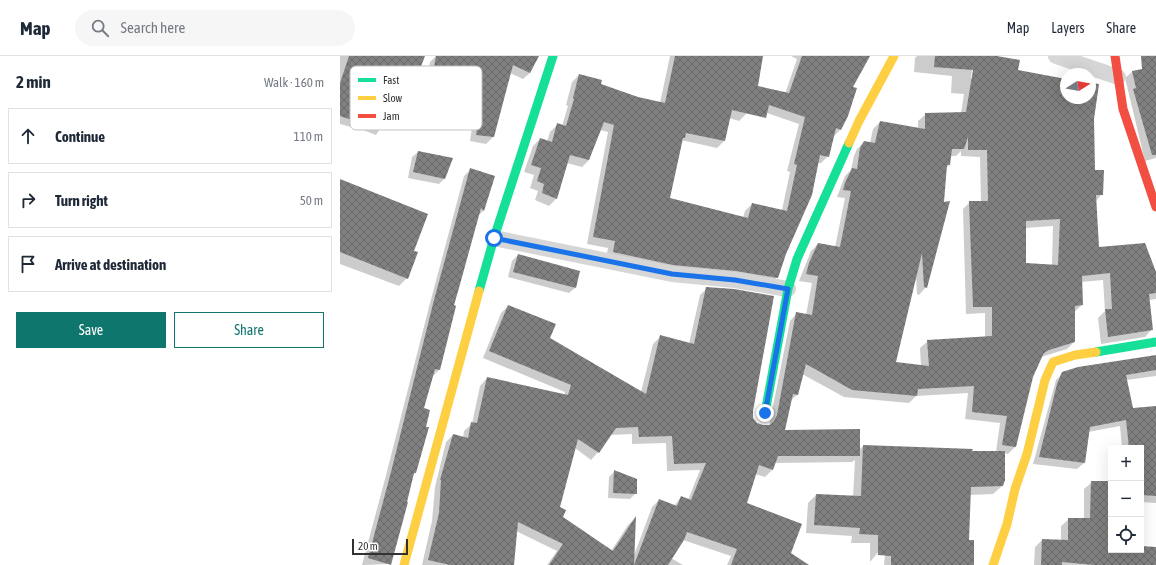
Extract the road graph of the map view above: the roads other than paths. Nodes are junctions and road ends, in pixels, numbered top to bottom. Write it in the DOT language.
graph roads {
  1 [pos="552,56"];
  2 [pos="894,56"];
  3 [pos="1056,56"];
  4 [pos="1115,56"];
  5 [pos="1118,77"];
  6 [pos="1156,207"];
  7 [pos="494,238"];
  8 [pos="788,289"];
  9 [pos="1156,342"];
  10 [pos="765,413"];
  11 [pos="404,565"];
  12 [pos="993,565"];
  1 -- 7 [label="street"];
  2 -- 8 [label="street"];
  3 -- 5 [label="street"];
  4 -- 5 [label="street"];
  5 -- 6 [label="street"];
  7 -- 8 [label="street"];
  7 -- 11 [label="street"];
  8 -- 10 [label="street"];
  9 -- 12 [label="street"];
}
